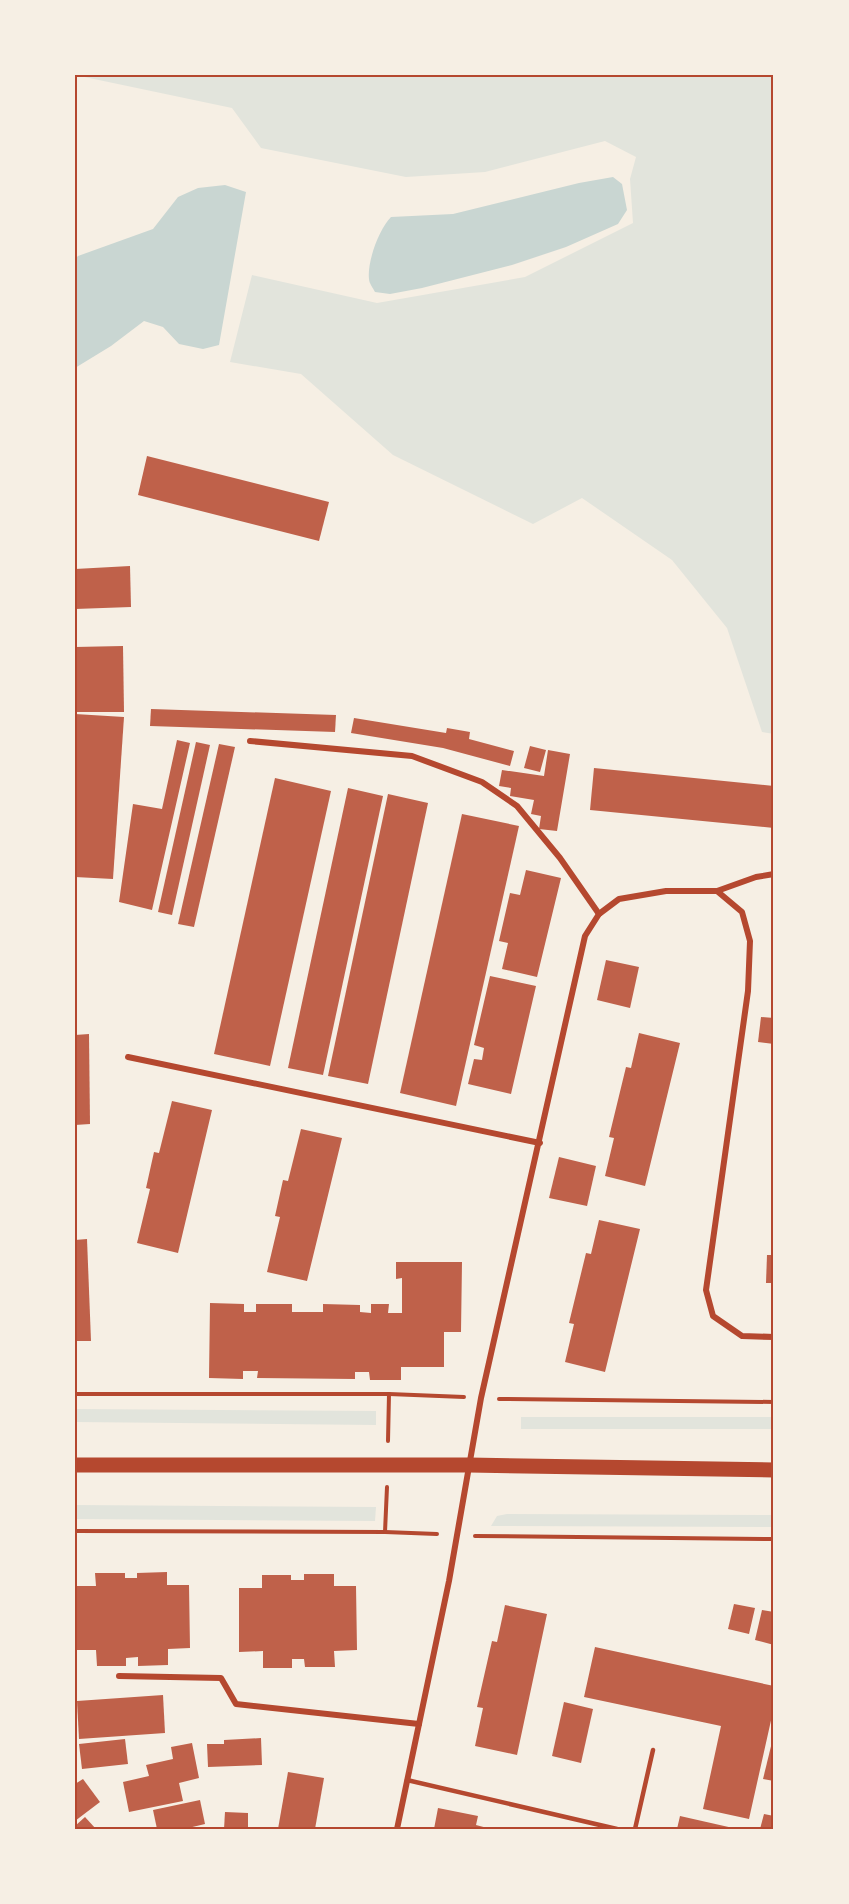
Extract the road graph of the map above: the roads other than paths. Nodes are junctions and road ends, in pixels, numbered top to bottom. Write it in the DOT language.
graph roads {
  1 [pos="250,741"];
  2 [pos="774,874"];
  3 [pos="717,891"];
  4 [pos="599,914"];
  5 [pos="128,1057"];
  6 [pos="540,1143"];
  7 [pos="774,1336"];
  8 [pos="75,1465"];
  9 [pos="469,1465"];
  10 [pos="774,1470"];
  11 [pos="119,1676"];
  12 [pos="419,1724"];
  13 [pos="653,1750"];
  14 [pos="407,1780"];
  15 [pos="397,1829"];
  16 [pos="617,1829"];
  17 [pos="635,1829"];
  1 -- 4 [label="street"];
  2 -- 3 [label="street"];
  3 -- 4 [label="street"];
  3 -- 7 [label="street"];
  4 -- 6 [label="street"];
  5 -- 6 [label="street"];
  6 -- 9 [label="street"];
  8 -- 9 [label="main road"];
  9 -- 10 [label="main road"];
  9 -- 12 [label="street"];
  11 -- 12 [label="street"];
  12 -- 14 [label="street"];
  13 -- 17 [label="lane"];
  14 -- 15 [label="street"];
  14 -- 16 [label="lane"];
}
